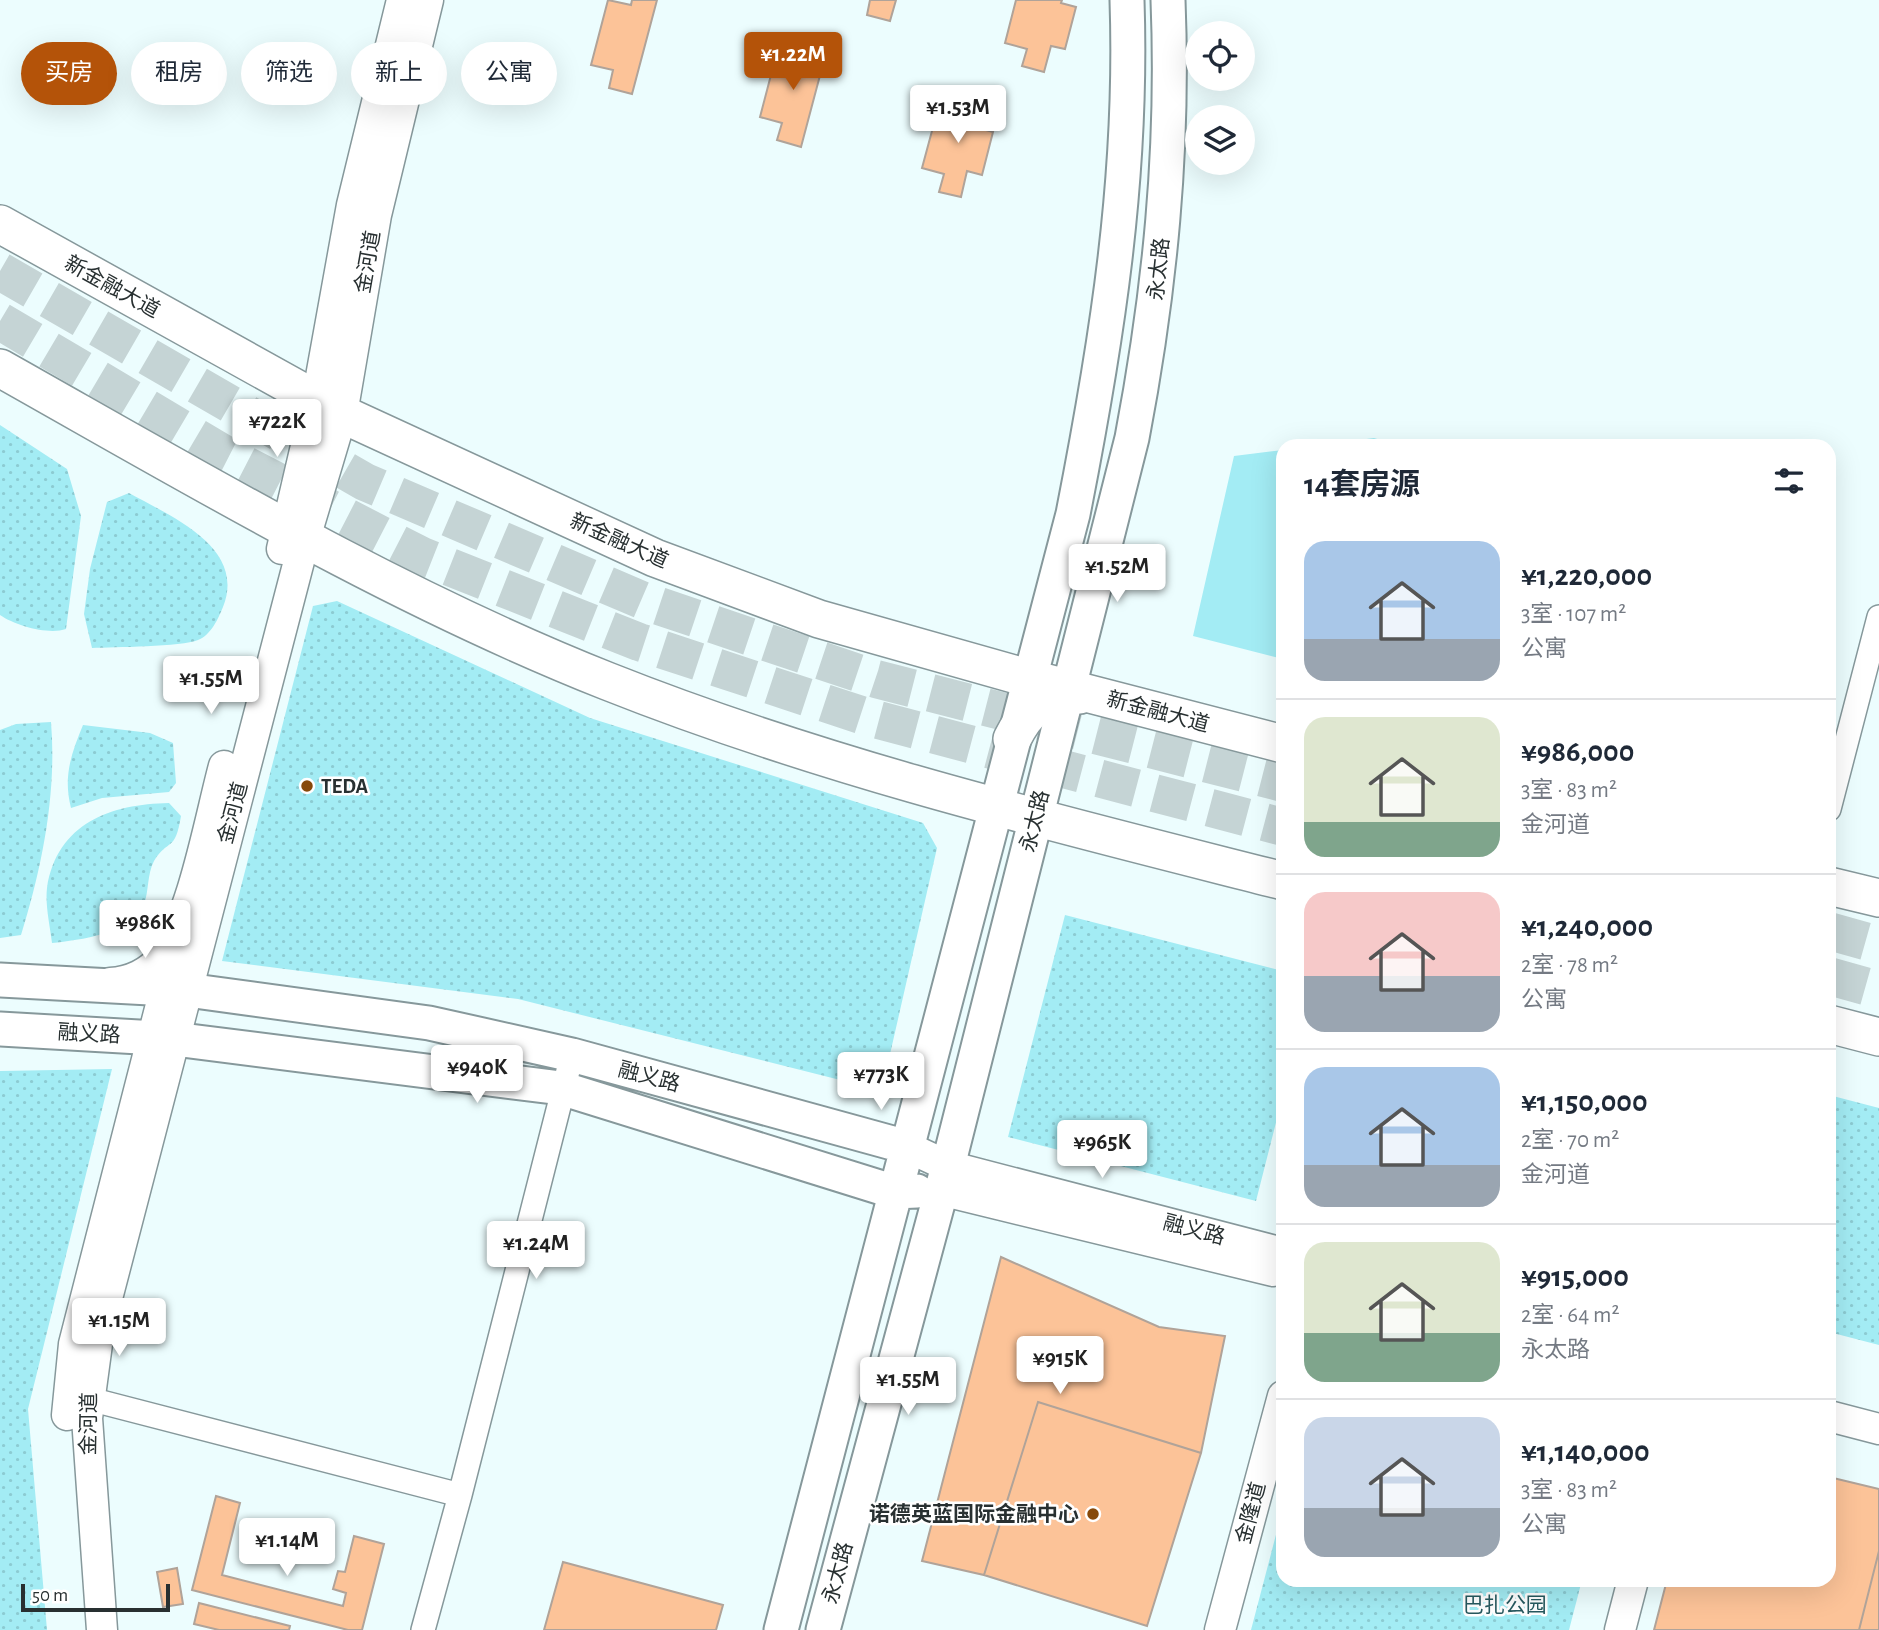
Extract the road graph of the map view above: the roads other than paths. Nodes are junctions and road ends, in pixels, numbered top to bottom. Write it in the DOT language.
graph roads {
  1 [pos="402,0"];
  2 [pos="428,0"];
  3 [pos="1127,0"];
  4 [pos="1168,0"];
  5 [pos="0,224"];
  6 [pos="0,368"];
  7 [pos="329,407"];
  8 [pos="296,534"];
  9 [pos="1879,617"];
  10 [pos="1028,678"];
  11 [pos="1076,693"];
  12 [pos="1012,739"];
  13 [pos="1276,742"];
  14 [pos="1836,782"];
  15 [pos="995,808"];
  16 [pos="1036,818"];
  17 [pos="1276,879"];
  18 [pos="1836,888"];
  19 [pos="1879,898"];
  20 [pos="184,915"];
  21 [pos="0,980"];
  22 [pos="99,984"];
  23 [pos="176,990"];
  24 [pos="1836,1026"];
  25 [pos="0,1029"];
  26 [pos="160,1035"];
  27 [pos="1879,1037"];
  28 [pos="572,1055"];
  29 [pos="926,1076"];
  30 [pos="561,1088"];
  31 [pos="841,1130"];
  32 [pos="907,1147"];
  33 [pos="944,1178"];
  34 [pos="895,1192"];
  35 [pos="1276,1250"];
  36 [pos="1276,1271"];
  37 [pos="77,1396"];
  38 [pos="1836,1399"];
  39 [pos="1879,1410"];
  40 [pos="1836,1418"];
  41 [pos="1276,1422"];
  42 [pos="1879,1429"];
  43 [pos="460,1495"];
  44 [pos="1621,1587"];
  45 [pos="1631,1587"];
  46 [pos="84,1630"];
  47 [pos="102,1630"];
  48 [pos="423,1630"];
  49 [pos="782,1630"];
  50 [pos="823,1630"];
  51 [pos="1220,1630"];
  52 [pos="1610,1630"];
  53 [pos="1620,1630"];
  1 -- 7 [label="street, 金河道"];
  2 -- 7 [label="street, 金河道"];
  3 -- 10 [label="main road, 永太路"];
  4 -- 11 [label="main road, 永太路"];
  5 -- 7 [label="main road, 新金融大道"];
  6 -- 8 [label="main road"];
  7 -- 8 [label="street, 金河道"];
  7 -- 10 [label="main road, 新金融大道"];
  8 -- 15 [label="main road"];
  8 -- 20 [label="street"];
  8 -- 23 [label="street, 金河道"];
  9 -- 14 [label="street"];
  10 -- 11 [label="main road, 新金融大道"];
  10 -- 12 [label="main road, 永太路"];
  11 -- 12 [label="main road"];
  11 -- 13 [label="main road, 新金融大道"];
  11 -- 16 [label="main road, 永太路"];
  12 -- 15 [label="main road, 永太路"];
  15 -- 16 [label="main road"];
  15 -- 29 [label="main road, 永太路"];
  16 -- 17 [label="main road"];
  16 -- 33 [label="main road, 永太路"];
  18 -- 19 [label="main road"];
  20 -- 22 [label="street"];
  20 -- 23 [label="street, 金河道"];
  21 -- 22 [label="main road, 融义路"];
  22 -- 23 [label="main road, 融义路"];
  22 -- 26 [label="street"];
  23 -- 26 [label="street, 金河道"];
  23 -- 28 [label="main road, 融义路"];
  24 -- 27 [label="main road"];
  25 -- 26 [label="main road, 融义路"];
  26 -- 30 [label="main road, 融义路"];
  26 -- 37 [label="street, 金河道"];
  26 -- 37 [label="street, 金河道"];
  28 -- 30 [label="street"];
  28 -- 31 [label="main road, 融义路"];
  29 -- 31 [label="main road"];
  29 -- 32 [label="main road, 永太路"];
  30 -- 34 [label="main road, 融义路"];
  30 -- 43 [label="street"];
  31 -- 32 [label="main road, 融义路"];
  32 -- 33 [label="street, 融义路"];
  32 -- 34 [label="main road, 永太路"];
  33 -- 34 [label="main road, 融义路"];
  33 -- 35 [label="street, 融义路"];
  33 -- 36 [label="street, 融义路"];
  33 -- 50 [label="main road, 永太路"];
  34 -- 49 [label="main road, 永太路"];
  37 -- 43 [label="street"];
  37 -- 46 [label="street, 金河道"];
  37 -- 47 [label="street, 金河道"];
  38 -- 39 [label="street"];
  40 -- 42 [label="street"];
  41 -- 51 [label="street, 金隆道"];
  43 -- 48 [label="street"];
  44 -- 52 [label="street"];
  45 -- 53 [label="street"];
}
